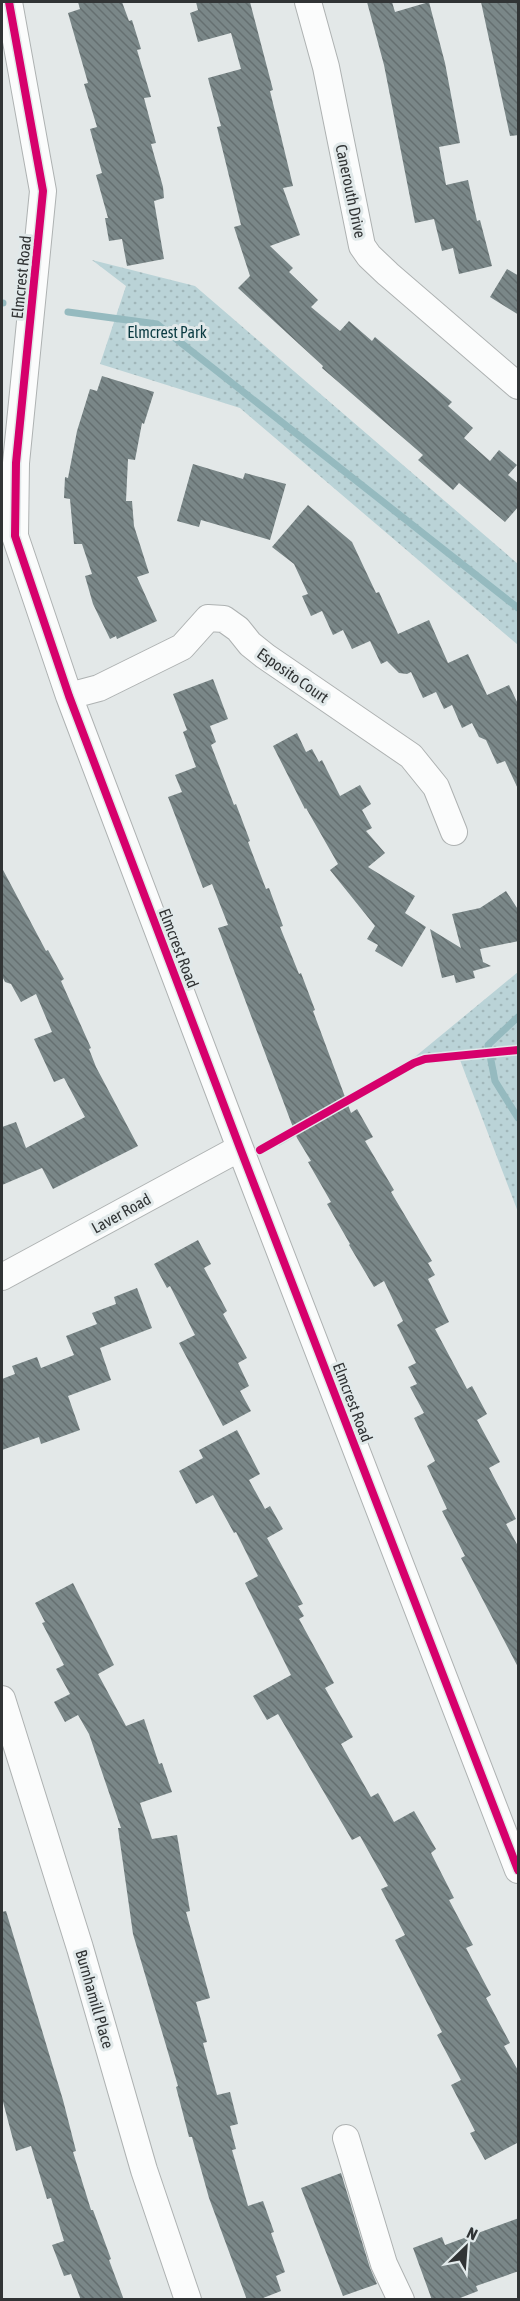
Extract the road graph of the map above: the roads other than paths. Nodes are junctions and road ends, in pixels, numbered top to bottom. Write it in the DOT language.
graph roads {
  1 [pos="9,2"];
  2 [pos="308,2"];
  3 [pos="519,386"];
  4 [pos="69,696"];
  5 [pos="454,832"];
  6 [pos="250,1149"];
  7 [pos="2,1277"];
  8 [pos="2,1699"];
  9 [pos="519,1870"];
  10 [pos="346,2138"];
  11 [pos="188,2300"];
  12 [pos="401,2300"];
  1 -- 4 [label="street, Elmcrest Road"];
  2 -- 3 [label="street, Canerouth Drive"];
  4 -- 5 [label="street, Esposito Court"];
  4 -- 6 [label="street, Elmcrest Road"];
  6 -- 7 [label="street, Laver Road"];
  6 -- 9 [label="street, Elmcrest Road"];
  8 -- 11 [label="street, Burnhamill Place"];
  10 -- 12 [label="street"];
}
